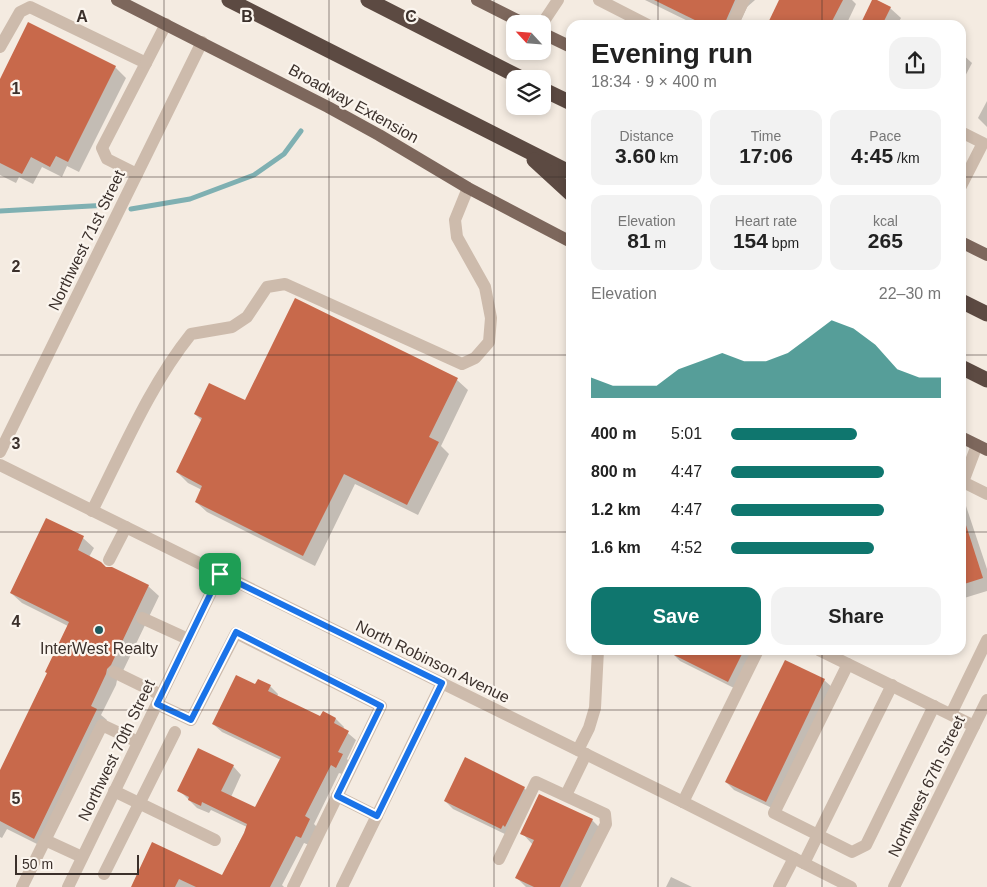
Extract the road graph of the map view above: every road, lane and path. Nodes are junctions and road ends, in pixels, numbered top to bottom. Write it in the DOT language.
graph roads {
  1 [pos="117,0"];
  2 [pos="229,0"];
  3 [pos="368,0"];
  4 [pos="477,0"];
  5 [pos="558,0"];
  6 [pos="599,0"];
  7 [pos="744,0"];
  8 [pos="507,15"];
  9 [pos="548,15"];
  10 [pos="638,20"];
  11 [pos="734,20"];
  12 [pos="166,24"];
  13 [pos="551,37"];
  14 [pos="202,42"];
  15 [pos="566,45"];
  16 [pos="0,47"];
  17 [pos="146,62"];
  18 [pos="506,70"];
  19 [pos="551,93"];
  20 [pos="566,101"];
  21 [pos="966,134"];
  22 [pos="518,146"];
  23 [pos="566,170"];
  24 [pos="137,174"];
  25 [pos="966,176"];
  26 [pos="468,188"];
  27 [pos="566,189"];
  28 [pos="566,239"];
  29 [pos="966,244"];
  30 [pos="987,255"];
  31 [pos="966,304"];
  32 [pos="987,314"];
  33 [pos="966,370"];
  34 [pos="987,380"];
  35 [pos="966,439"];
  36 [pos="982,447"];
  37 [pos="0,452"];
  38 [pos="0,465"];
  39 [pos="966,475"];
  40 [pos="966,484"];
  41 [pos="987,494"];
  42 [pos="92,510"];
  43 [pos="126,527"];
  44 [pos="110,560"];
  45 [pos="220,574"];
  46 [pos="142,618"];
  47 [pos="188,639"];
  48 [pos="987,640"];
  49 [pos="598,655"];
  50 [pos="756,655"];
  51 [pos="829,655"];
  52 [pos="848,664"];
  53 [pos="114,672"];
  54 [pos="442,683"];
  55 [pos="892,685"];
  56 [pos="159,699"];
  57 [pos="986,704"];
  58 [pos="934,706"];
  59 [pos="951,714"];
  60 [pos="974,726"];
  61 [pos="175,732"];
  62 [pos="138,742"];
  63 [pos="582,752"];
  64 [pos="114,791"];
  65 [pos="566,795"];
  66 [pos="337,796"];
  67 [pos="682,802"];
  68 [pos="140,804"];
  69 [pos="377,816"];
  70 [pos="818,835"];
  71 [pos="45,840"];
  72 [pos="215,840"];
  73 [pos="82,857"];
  74 [pos="499,859"];
  75 [pos="799,861"];
  76 [pos="104,874"];
  77 [pos="22,887"];
  78 [pos="68,887"];
  79 [pos="293,887"];
  80 [pos="342,887"];
  81 [pos="574,887"];
  82 [pos="779,887"];
  83 [pos="851,887"];
  84 [pos="894,887"];
  1 -- 12 [label="main road, Broadway Extension"];
  2 -- 22 [label="highway, Broadway Extension"];
  3 -- 18 [label="highway"];
  4 -- 8 [label="main road"];
  5 -- 9 [label="street"];
  6 -- 10 [label="street"];
  7 -- 11 [label="street"];
  12 -- 14 [label="main road, Broadway Extension"];
  12 -- 17 [label="street"];
  13 -- 15 [label="main road"];
  14 -- 24 [label="street, Northwest 71st Street"];
  14 -- 26 [label="main road, Broadway Extension"];
  16 -- 17 [label="street"];
  17 -- 24 [label="street"];
  19 -- 20 [label="highway"];
  21 -- 25 [label="street"];
  22 -- 23 [label="highway, Broadway Extension"];
  22 -- 27 [label="highway"];
  24 -- 37 [label="street, Northwest 71st Street"];
  26 -- 28 [label="main road, Broadway Extension"];
  26 -- 42 [label="street"];
  29 -- 30 [label="main road"];
  31 -- 32 [label="highway"];
  33 -- 34 [label="highway"];
  35 -- 36 [label="main road"];
  36 -- 39 [label="street"];
  38 -- 42 [label="street, North Robinson Avenue"];
  40 -- 41 [label="street"];
  42 -- 43 [label="street, North Robinson Avenue"];
  43 -- 44 [label="street"];
  43 -- 45 [label="street, North Robinson Avenue"];
  45 -- 47 [label="street, Northwest 70th Street"];
  45 -- 54 [label="street, North Robinson Avenue"];
  46 -- 47 [label="street"];
  47 -- 56 [label="street, Northwest 70th Street"];
  48 -- 59 [label="street"];
  49 -- 63 [label="street"];
  50 -- 67 [label="street"];
  51 -- 52 [label="street"];
  52 -- 55 [label="street"];
  52 -- 70 [label="street"];
  53 -- 56 [label="street"];
  54 -- 63 [label="street, North Robinson Avenue"];
  54 -- 69 [label="street"];
  55 -- 58 [label="street"];
  55 -- 70 [label="street"];
  56 -- 62 [label="street, Northwest 70th Street"];
  56 -- 66 [label="street"];
  57 -- 60 [label="street, Northwest 67th Street"];
  58 -- 59 [label="street"];
  58 -- 70 [label="street"];
  59 -- 60 [label="street"];
  60 -- 84 [label="street, Northwest 67th Street"];
  61 -- 68 [label="street"];
  62 -- 64 [label="street, Northwest 70th Street"];
  62 -- 71 [label="street"];
  63 -- 65 [label="street"];
  63 -- 67 [label="street, North Robinson Avenue"];
  64 -- 68 [label="street"];
  64 -- 73 [label="street, Northwest 70th Street"];
  65 -- 74 [label="street"];
  65 -- 81 [label="street"];
  66 -- 69 [label="street"];
  66 -- 79 [label="street"];
  67 -- 75 [label="street, North Robinson Avenue"];
  68 -- 72 [label="street"];
  68 -- 76 [label="street"];
  69 -- 80 [label="street"];
  70 -- 75 [label="street"];
  71 -- 73 [label="street"];
  71 -- 77 [label="street"];
  73 -- 78 [label="street, Northwest 70th Street"];
  75 -- 82 [label="street"];
  75 -- 83 [label="street, North Robinson Avenue"];
}
